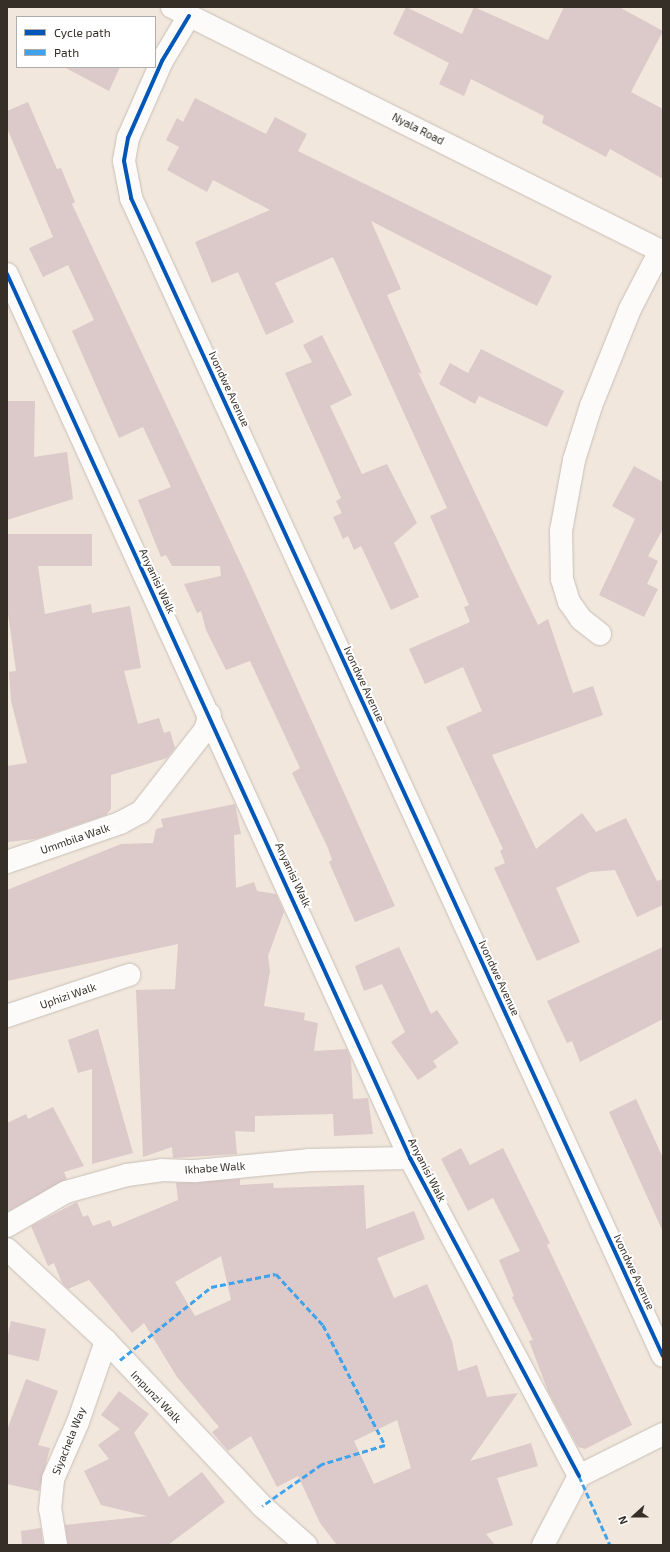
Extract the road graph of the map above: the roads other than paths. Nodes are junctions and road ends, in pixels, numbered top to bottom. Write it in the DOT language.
graph roads {
  1 [pos="180,11"];
  2 [pos="662,251"];
  3 [pos="7,274"];
  4 [pos="600,634"];
  5 [pos="210,715"];
  6 [pos="7,862"];
  7 [pos="129,975"];
  8 [pos="7,1016"];
  9 [pos="410,1158"];
  10 [pos="7,1226"];
  11 [pos="7,1249"];
  12 [pos="106,1341"];
  13 [pos="663,1356"];
  14 [pos="663,1434"];
  15 [pos="579,1476"];
  16 [pos="56,1545"];
  17 [pos="306,1545"];
  18 [pos="543,1545"];
  1 -- 2 [label="street, Nyala Road"];
  1 -- 13 [label="street, Ivondwe Avenue"];
  2 -- 4 [label="street"];
  3 -- 5 [label="street, Anyanisi Walk"];
  5 -- 6 [label="street, Ummbila Walk"];
  5 -- 9 [label="street, Anyanisi Walk"];
  7 -- 8 [label="street, Uphizi Walk"];
  9 -- 10 [label="street, Ikhabe Walk"];
  9 -- 15 [label="street, Anyanisi Walk"];
  11 -- 12 [label="street, Impunzi Walk"];
  12 -- 16 [label="street, Siyachela Way"];
  12 -- 17 [label="street, Impunzi Walk"];
  14 -- 15 [label="street"];
  15 -- 18 [label="street"];
}
